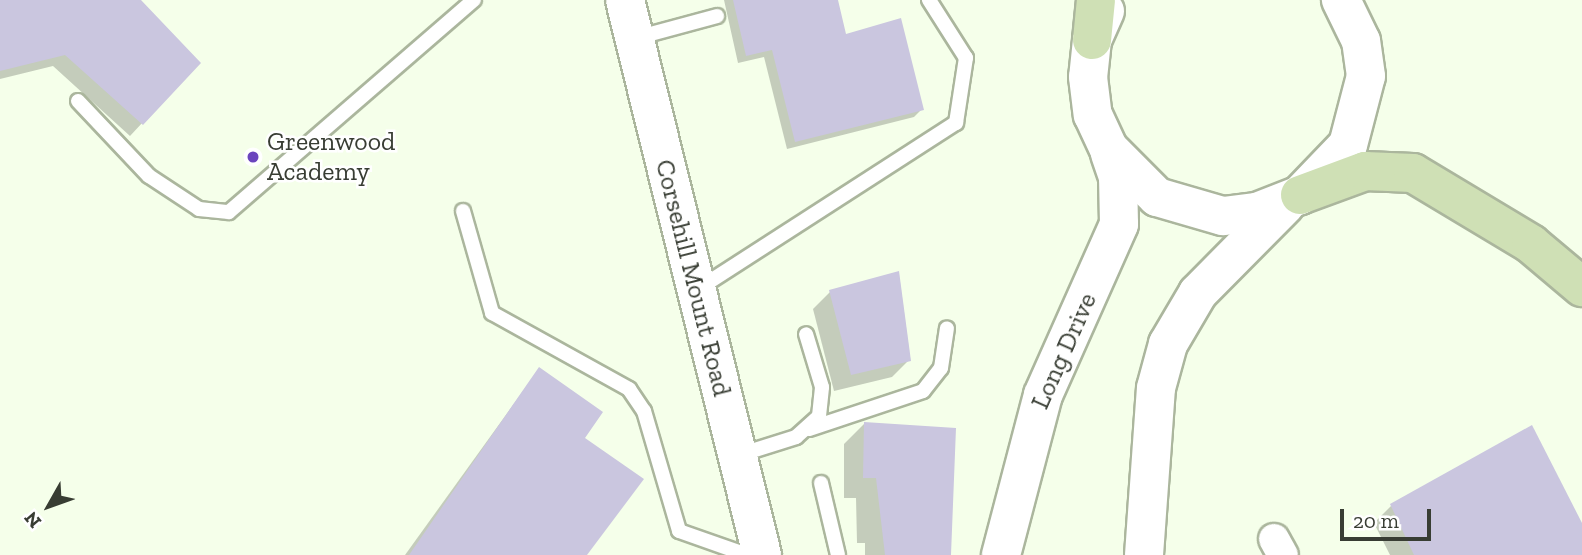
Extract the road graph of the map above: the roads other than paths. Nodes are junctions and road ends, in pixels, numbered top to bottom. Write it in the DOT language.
graph roads {
  1 [pos="474,0"];
  2 [pos="625,0"];
  3 [pos="929,0"];
  4 [pos="1096,0"];
  5 [pos="1111,0"];
  6 [pos="1346,3"];
  7 [pos="717,16"];
  8 [pos="635,38"];
  9 [pos="1093,40"];
  10 [pos="78,101"];
  11 [pos="1109,149"];
  12 [pos="1294,198"];
  13 [pos="463,211"];
  14 [pos="1582,287"];
  15 [pos="696,289"];
  16 [pos="947,328"];
  17 [pos="806,334"];
  18 [pos="809,429"];
  19 [pos="737,455"];
  20 [pos="821,483"];
  21 [pos="747,555"];
  22 [pos="762,555"];
  23 [pos="838,555"];
  24 [pos="1001,555"];
  25 [pos="1144,555"];
  1 -- 10 [label="lane"];
  2 -- 8 [label="main road, Corsehill Mount Road"];
  3 -- 15 [label="lane"];
  4 -- 9 [label="main road"];
  5 -- 9 [label="main road"];
  6 -- 12 [label="main road"];
  7 -- 8 [label="lane"];
  8 -- 15 [label="main road, Corsehill Mount Road"];
  9 -- 11 [label="main road"];
  11 -- 12 [label="main road"];
  11 -- 24 [label="main road, Long Drive"];
  12 -- 14 [label="main road"];
  12 -- 25 [label="main road"];
  13 -- 21 [label="lane"];
  15 -- 19 [label="main road, Corsehill Mount Road"];
  16 -- 18 [label="lane"];
  17 -- 18 [label="lane"];
  18 -- 19 [label="lane"];
  19 -- 22 [label="main road, Corsehill Mount Road"];
  20 -- 23 [label="lane"];
}
